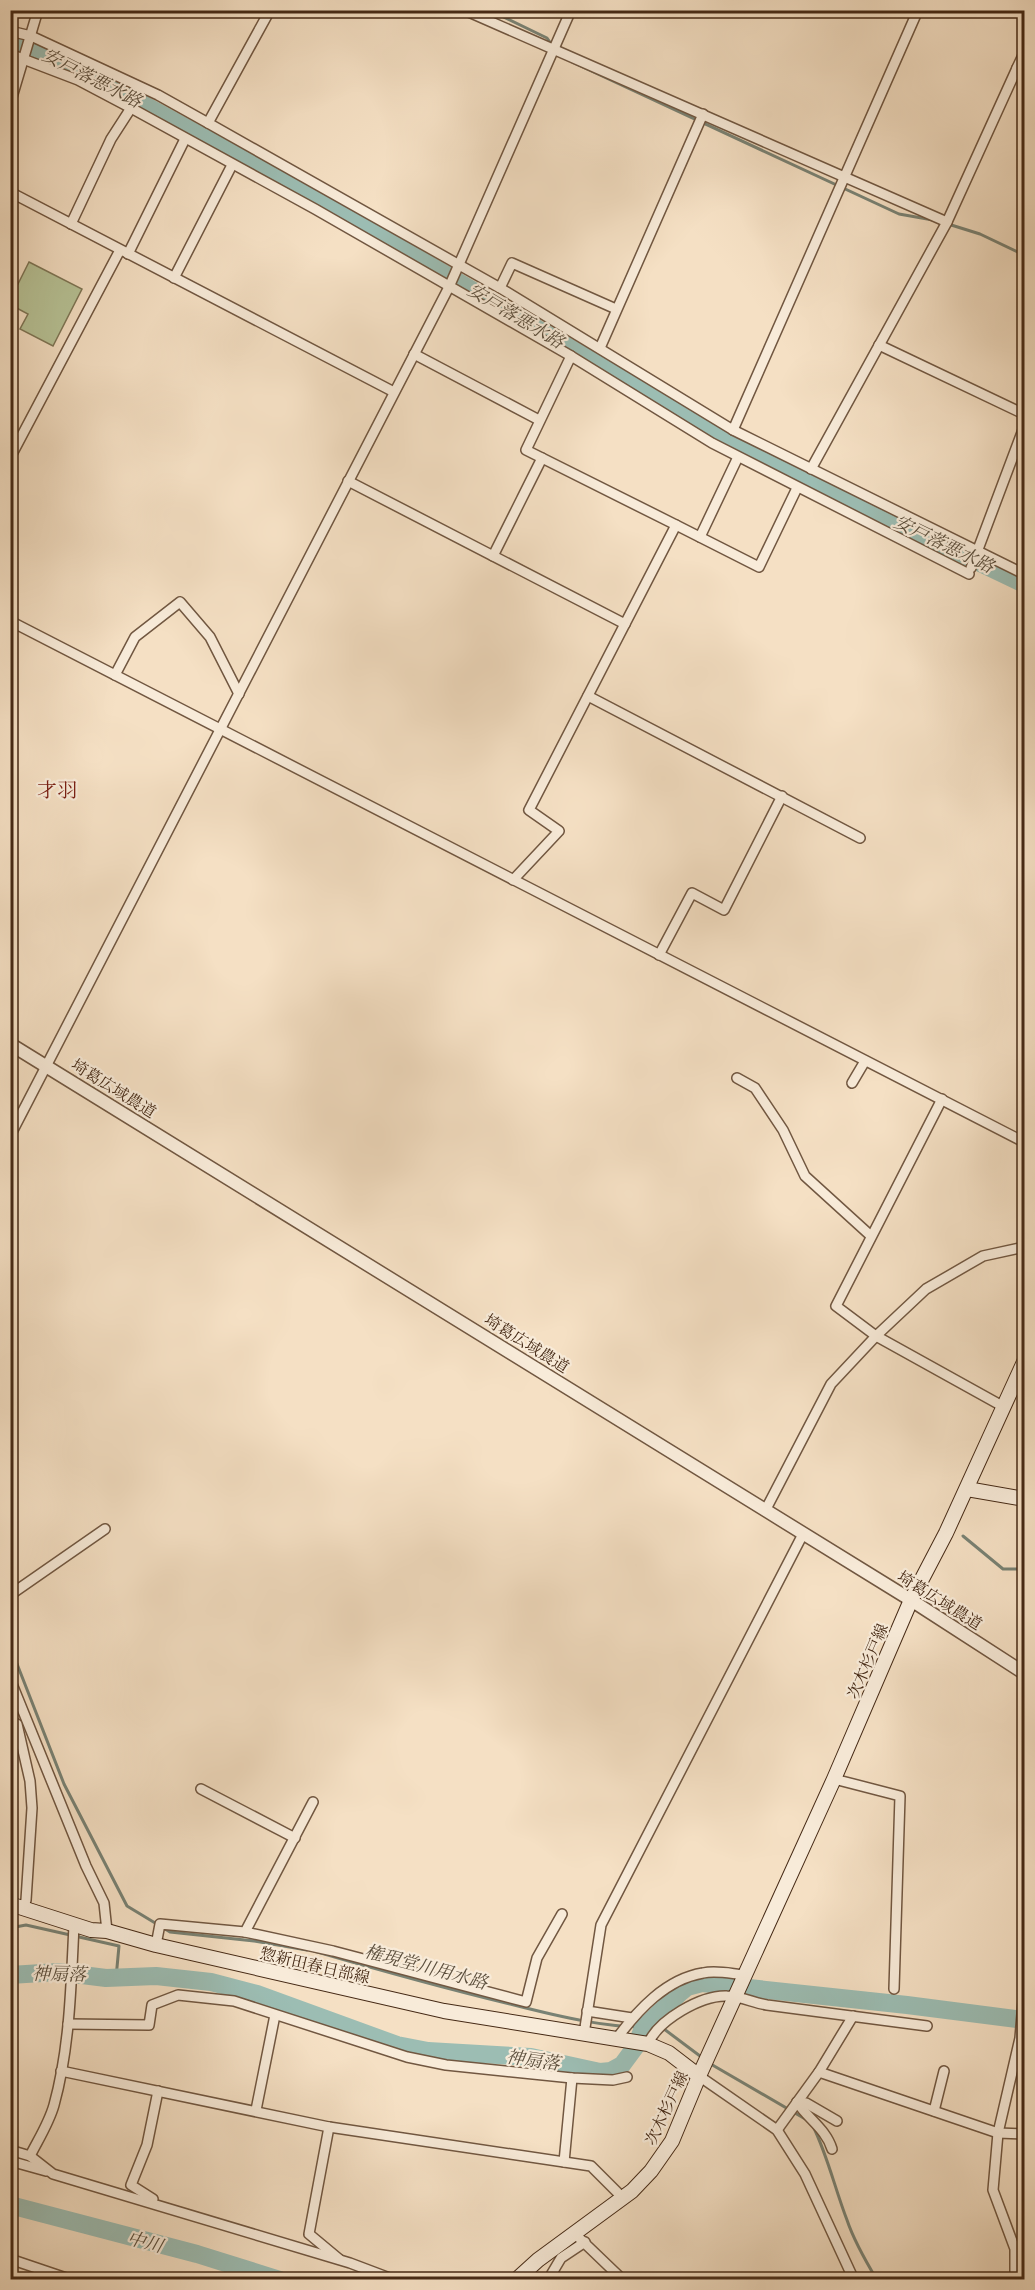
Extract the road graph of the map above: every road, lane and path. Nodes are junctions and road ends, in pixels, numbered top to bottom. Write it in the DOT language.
graph roads {
  1 [pos="38,10"];
  2 [pos="270,10"];
  3 [pos="464,10"];
  4 [pos="571,10"];
  5 [pos="918,10"];
  6 [pos="10,31"];
  7 [pos="30,38"];
  8 [pos="553,50"];
  9 [pos="1024,53"];
  10 [pos="10,54"];
  11 [pos="25,57"];
  12 [pos="1021,70"];
  13 [pos="10,104"];
  14 [pos="131,108"];
  15 [pos="703,114"];
  16 [pos="208,123"];
  17 [pos="185,139"];
  18 [pos="232,165"];
  19 [pos="844,177"];
  20 [pos="10,192"];
  21 [pos="947,222"];
  22 [pos="71,224"];
  23 [pos="124,252"];
  24 [pos="457,268"];
  25 [pos="174,278"];
  26 [pos="450,285"];
  27 [pos="500,288"];
  28 [pos="616,309"];
  29 [pos="879,345"];
  30 [pos="600,348"];
  31 [pos="414,354"];
  32 [pos="571,356"];
  33 [pos="394,392"];
  34 [pos="1024,414"];
  35 [pos="539,420"];
  36 [pos="1024,427"];
  37 [pos="733,430"];
  38 [pos="738,457"];
  39 [pos="10,458"];
  40 [pos="543,459"];
  41 [pos="811,469"];
  42 [pos="348,481"];
  43 [pos="797,488"];
  44 [pos="675,525"];
  45 [pos="700,537"];
  46 [pos="978,553"];
  47 [pos="493,556"];
  48 [pos="1024,574"];
  49 [pos="10,621"];
  50 [pos="625,624"];
  51 [pos="116,675"];
  52 [pos="239,694"];
  53 [pos="588,696"];
  54 [pos="221,729"];
  55 [pos="782,796"];
  56 [pos="860,838"];
  57 [pos="513,880"];
  58 [pos="659,955"];
  59 [pos="10,1044"];
  60 [pos="865,1060"];
  61 [pos="47,1066"];
  62 [pos="736,1078"];
  63 [pos="852,1083"];
  64 [pos="942,1100"];
  65 [pos="10,1136"];
  66 [pos="1024,1142"];
  67 [pos="871,1236"];
  68 [pos="1024,1247"];
  69 [pos="876,1336"];
  70 [pos="1024,1362"];
  71 [pos="1004,1407"];
  72 [pos="967,1489"];
  73 [pos="1024,1499"];
  74 [pos="765,1511"];
  75 [pos="105,1530"];
  76 [pos="803,1534"];
  77 [pos="10,1595"];
  78 [pos="911,1600"];
  79 [pos="1024,1673"];
  80 [pos="10,1679"];
  81 [pos="28,1720"];
  82 [pos="14,1725"];
  83 [pos="834,1779"];
  84 [pos="201,1789"];
  85 [pos="313,1802"];
  86 [pos="295,1838"];
  87 [pos="17,1906"];
  88 [pos="562,1914"];
  89 [pos="74,1925"];
  90 [pos="107,1931"];
  91 [pos="245,1932"];
  92 [pos="156,1945"];
  93 [pos="746,1975"];
  94 [pos="894,1989"];
  95 [pos="1024,1990"];
  96 [pos="736,1998"];
  97 [pos="1024,2007"];
  98 [pos="587,2011"];
  99 [pos="275,2014"];
  100 [pos="853,2016"];
  101 [pos="632,2018"];
  102 [pos="68,2024"];
  103 [pos="927,2026"];
  104 [pos="584,2034"];
  105 [pos="617,2038"];
  106 [pos="648,2044"];
  107 [pos="61,2071"];
  108 [pos="819,2072"];
  109 [pos="944,2072"];
  110 [pos="699,2076"];
  111 [pos="627,2077"];
  112 [pos="572,2078"];
  113 [pos="158,2091"];
  114 [pos="797,2102"];
  115 [pos="256,2110"];
  116 [pos="934,2111"];
  117 [pos="837,2121"];
  118 [pos="329,2127"];
  119 [pos="777,2130"];
  120 [pos="998,2133"];
  121 [pos="1024,2134"];
  122 [pos="832,2149"];
  123 [pos="10,2150"];
  124 [pos="30,2156"];
  125 [pos="10,2161"];
  126 [pos="564,2162"];
  127 [pos="53,2174"];
  128 [pos="623,2199"];
  129 [pos="160,2205"];
  130 [pos="580,2238"];
  131 [pos="10,2259"];
  132 [pos="344,2262"];
  133 [pos="72,2280"];
  134 [pos="395,2280"];
  135 [pos="516,2280"];
  136 [pos="548,2280"];
  137 [pos="623,2280"];
  138 [pos="854,2280"];
  139 [pos="1015,2280"];
  1 -- 7 [label="street"];
  2 -- 16 [label="street"];
  3 -- 8 [label="street"];
  4 -- 8 [label="street"];
  5 -- 19 [label="street"];
  6 -- 7 [label="street"];
  7 -- 11 [label="street"];
  7 -- 16 [label="street"];
  8 -- 15 [label="street"];
  8 -- 24 [label="street"];
  9 -- 12 [label="street"];
  10 -- 11 [label="street"];
  11 -- 13 [label="street"];
  11 -- 14 [label="street"];
  12 -- 21 [label="street"];
  14 -- 17 [label="street"];
  14 -- 22 [label="street"];
  15 -- 19 [label="street"];
  15 -- 28 [label="street"];
  16 -- 24 [label="street"];
  17 -- 18 [label="street"];
  17 -- 23 [label="street"];
  18 -- 25 [label="street"];
  18 -- 26 [label="street"];
  19 -- 21 [label="street"];
  19 -- 37 [label="street"];
  20 -- 22 [label="street"];
  21 -- 29 [label="street"];
  22 -- 23 [label="street"];
  23 -- 25 [label="street"];
  23 -- 39 [label="street"];
  24 -- 26 [label="street"];
  24 -- 27 [label="street"];
  25 -- 33 [label="street"];
  26 -- 31 [label="street"];
  26 -- 32 [label="street"];
  27 -- 28 [label="street"];
  27 -- 30 [label="street"];
  28 -- 30 [label="street"];
  29 -- 34 [label="street"];
  29 -- 41 [label="street"];
  30 -- 37 [label="street"];
  31 -- 33 [label="street"];
  31 -- 35 [label="street"];
  32 -- 35 [label="street"];
  32 -- 38 [label="street"];
  33 -- 42 [label="street"];
  35 -- 40 [label="street"];
  36 -- 46 [label="street"];
  37 -- 41 [label="street"];
  38 -- 43 [label="street"];
  38 -- 45 [label="street"];
  40 -- 44 [label="street"];
  40 -- 47 [label="street"];
  41 -- 46 [label="street"];
  42 -- 47 [label="street"];
  42 -- 52 [label="street"];
  43 -- 45 [label="street"];
  43 -- 46 [label="street"];
  44 -- 45 [label="street"];
  44 -- 50 [label="street"];
  46 -- 48 [label="street"];
  47 -- 50 [label="street"];
  49 -- 51 [label="street"];
  50 -- 53 [label="street"];
  51 -- 52 [label="street"];
  51 -- 54 [label="street"];
  52 -- 54 [label="street"];
  53 -- 55 [label="street"];
  53 -- 57 [label="street"];
  54 -- 57 [label="street"];
  54 -- 61 [label="street"];
  55 -- 56 [label="street"];
  55 -- 58 [label="street"];
  57 -- 58 [label="street"];
  58 -- 60 [label="street"];
  59 -- 61 [label="street, 埼葛広域農道"];
  60 -- 63 [label="street"];
  60 -- 64 [label="street"];
  61 -- 65 [label="street"];
  61 -- 74 [label="street, 埼葛広域農道"];
  62 -- 67 [label="street"];
  64 -- 66 [label="street"];
  64 -- 67 [label="street"];
  67 -- 69 [label="street"];
  68 -- 69 [label="street"];
  69 -- 71 [label="street"];
  69 -- 74 [label="street"];
  70 -- 71 [label="main road, 次木杉戸線"];
  71 -- 72 [label="main road, 次木杉戸線"];
  72 -- 73 [label="main road"];
  72 -- 78 [label="main road, 次木杉戸線"];
  74 -- 76 [label="street, 埼葛広域農道"];
  75 -- 77 [label="street"];
  76 -- 78 [label="street, 埼葛広域農道"];
  76 -- 98 [label="street"];
  78 -- 79 [label="street, 埼葛広域農道"];
  78 -- 83 [label="main road, 次木杉戸線"];
  80 -- 81 [label="street"];
  81 -- 82 [label="street"];
  81 -- 90 [label="street"];
  82 -- 87 [label="street"];
  83 -- 93 [label="main road, 次木杉戸線"];
  83 -- 94 [label="street"];
  84 -- 86 [label="street"];
  85 -- 86 [label="street"];
  86 -- 91 [label="street"];
  87 -- 89 [label="main road, 惣新田春日部線"];
  88 -- 91 [label="street"];
  89 -- 90 [label="main road, 惣新田春日部線"];
  89 -- 102 [label="street"];
  90 -- 92 [label="main road, 惣新田春日部線"];
  91 -- 92 [label="street"];
  92 -- 104 [label="main road, 惣新田春日部線"];
  93 -- 96 [label="main road, 次木杉戸線"];
  93 -- 101 [label="street"];
  95 -- 97 [label="street"];
  96 -- 100 [label="street"];
  96 -- 106 [label="street"];
  96 -- 110 [label="main road, 次木杉戸線"];
  97 -- 120 [label="street"];
  98 -- 101 [label="street"];
  98 -- 104 [label="street"];
  99 -- 102 [label="street"];
  99 -- 112 [label="street"];
  99 -- 115 [label="street"];
  100 -- 103 [label="street"];
  100 -- 108 [label="street"];
  101 -- 105 [label="street"];
  102 -- 107 [label="street"];
  104 -- 105 [label="main road, 惣新田春日部線"];
  105 -- 106 [label="main road, 惣新田春日部線"];
  106 -- 110 [label="main road"];
  107 -- 113 [label="street"];
  107 -- 124 [label="street"];
  108 -- 114 [label="street"];
  108 -- 116 [label="street"];
  109 -- 116 [label="street"];
  110 -- 119 [label="street"];
  110 -- 128 [label="main road, 次木杉戸線"];
  111 -- 112 [label="street"];
  112 -- 126 [label="street"];
  113 -- 115 [label="street"];
  113 -- 129 [label="street"];
  114 -- 117 [label="street"];
  114 -- 119 [label="street"];
  114 -- 122 [label="street"];
  115 -- 118 [label="street"];
  116 -- 120 [label="street"];
  118 -- 126 [label="street"];
  118 -- 132 [label="street"];
  119 -- 138 [label="street"];
  120 -- 121 [label="street"];
  120 -- 139 [label="street"];
  123 -- 124 [label="street"];
  124 -- 127 [label="street"];
  125 -- 127 [label="street"];
  126 -- 128 [label="street"];
  127 -- 129 [label="street"];
  128 -- 130 [label="main road, 次木杉戸線"];
  129 -- 132 [label="street"];
  130 -- 135 [label="main road, 次木杉戸線"];
  130 -- 136 [label="street"];
  130 -- 137 [label="street"];
  131 -- 133 [label="street"];
  132 -- 134 [label="street"];
}
